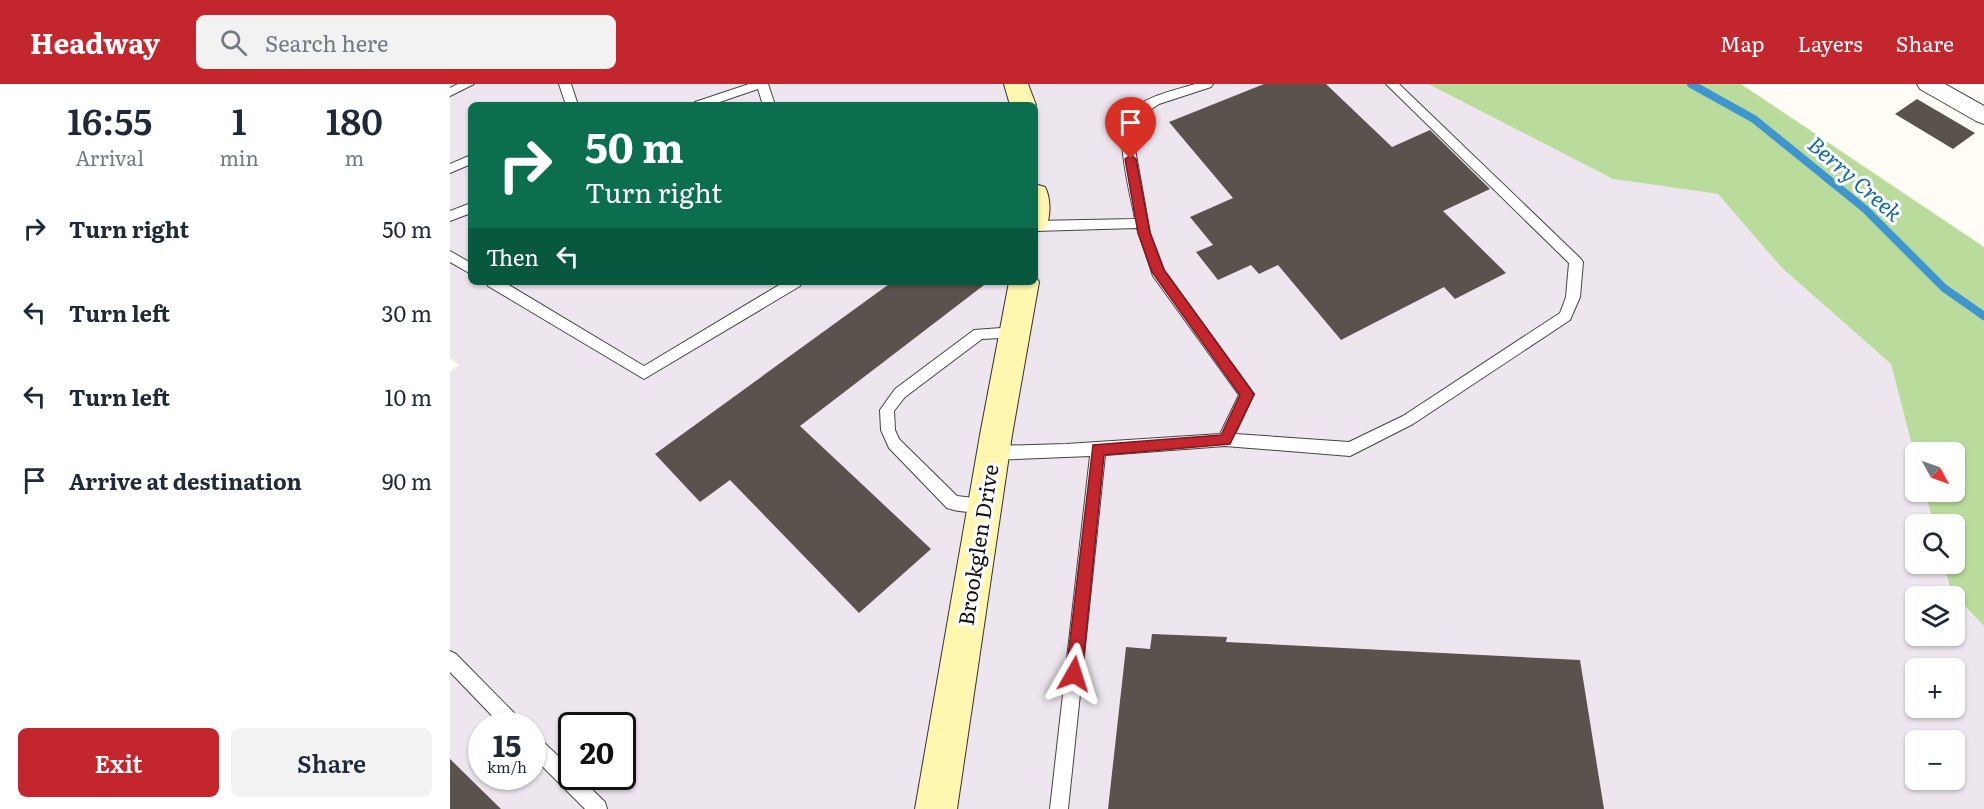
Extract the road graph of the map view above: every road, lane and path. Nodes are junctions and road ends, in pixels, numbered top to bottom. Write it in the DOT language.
graph roads {
  1 [pos="468,84"];
  2 [pos="565,84"];
  3 [pos="762,84"];
  4 [pos="1016,84"];
  5 [pos="1207,84"];
  6 [pos="1392,84"];
  7 [pos="1928,84"];
  8 [pos="450,92"];
  9 [pos="571,102"];
  10 [pos="708,102"];
  11 [pos="768,102"];
  12 [pos="1022,102"];
  13 [pos="1984,116"];
  14 [pos="468,161"];
  15 [pos="450,170"];
  16 [pos="468,209"];
  17 [pos="450,216"];
  18 [pos="1142,223"];
  19 [pos="1038,224"];
  20 [pos="450,256"];
  21 [pos="468,267"];
  22 [pos="498,285"];
  23 [pos="790,285"];
  24 [pos="1023,285"];
  25 [pos="1015,333"];
  26 [pos="1225,440"];
  27 [pos="1098,449"];
  28 [pos="994,453"];
  29 [pos="985,505"];
  30 [pos="450,660"];
  31 [pos="501,712"];
  32 [pos="546,757"];
  33 [pos="598,809"];
  34 [pos="936,809"];
  35 [pos="1059,809"];
  1 -- 8 [label="lane"];
  2 -- 9 [label="lane"];
  3 -- 10 [label="lane"];
  3 -- 11 [label="lane"];
  4 -- 12 [label="street"];
  5 -- 18 [label="lane"];
  6 -- 26 [label="lane"];
  7 -- 13 [label="street"];
  14 -- 15 [label="lane"];
  16 -- 17 [label="lane"];
  18 -- 19 [label="lane"];
  18 -- 26 [label="lane"];
  20 -- 21 [label="lane"];
  22 -- 23 [label="lane"];
  24 -- 25 [label="street, Brookglen Drive"];
  25 -- 28 [label="street, Brookglen Drive"];
  25 -- 29 [label="lane"];
  26 -- 27 [label="lane"];
  27 -- 28 [label="lane"];
  27 -- 35 [label="lane"];
  28 -- 29 [label="street, Brookglen Drive"];
  29 -- 34 [label="street, Brookglen Drive"];
  30 -- 31 [label="lane"];
  32 -- 33 [label="lane"];
}
